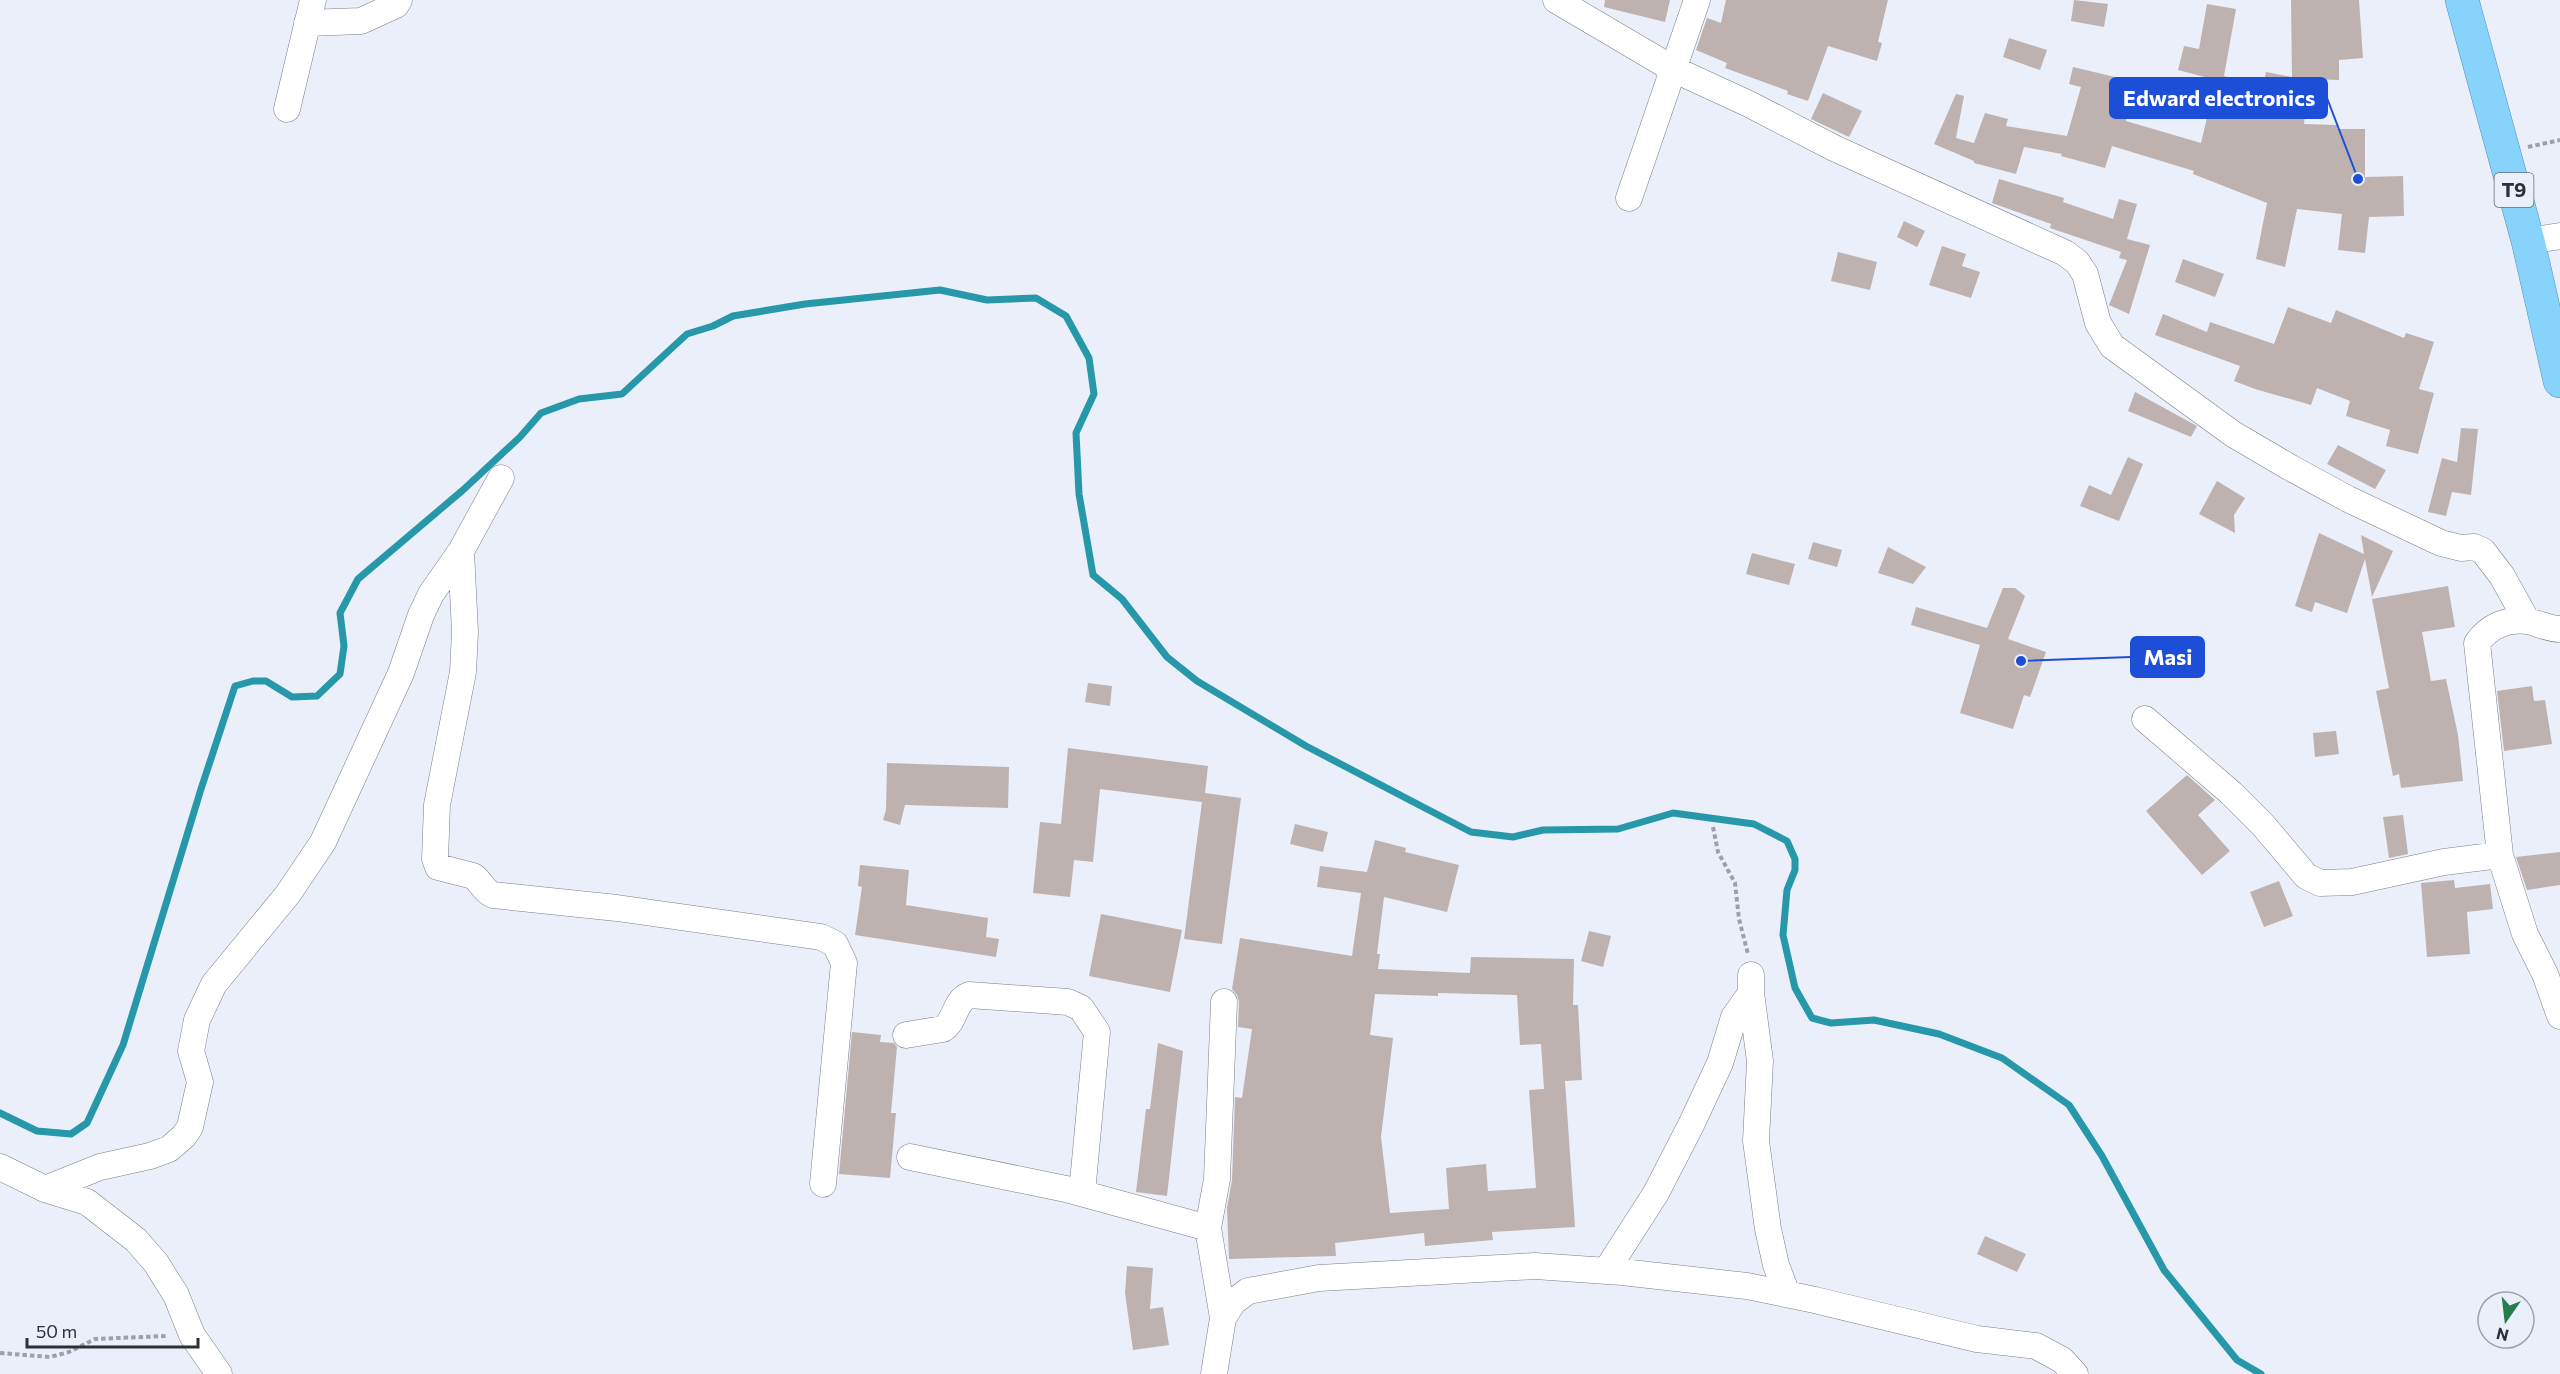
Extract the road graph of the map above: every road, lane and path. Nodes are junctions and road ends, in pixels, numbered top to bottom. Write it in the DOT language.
graph roads {
  1 [pos="399,0"];
  2 [pos="1556,0"];
  3 [pos="1697,0"];
  4 [pos="2462,0"];
  5 [pos="310,12"];
  6 [pos="1673,69"];
  7 [pos="287,109"];
  8 [pos="1629,198"];
  9 [pos="2560,236"];
  10 [pos="2528,241"];
  11 [pos="2560,381"];
  12 [pos="501,478"];
  13 [pos="461,551"];
  14 [pos="2527,621"];
  15 [pos="2560,629"];
  16 [pos="2145,719"];
  17 [pos="1713,827"];
  18 [pos="2500,855"];
  19 [pos="1751,984"];
  20 [pos="1224,1002"];
  21 [pos="2560,1017"];
  22 [pos="906,1035"];
  23 [pos="910,1157"];
  24 [pos="0,1167"];
  25 [pos="823,1184"];
  26 [pos="45,1189"];
  27 [pos="1082,1193"];
  28 [pos="1208,1228"];
  29 [pos="1606,1271"];
  30 [pos="1787,1294"];
  31 [pos="1222,1318"];
  32 [pos="191,1332"];
  33 [pos="0,1353"];
  34 [pos="219,1374"];
  35 [pos="1214,1374"];
  36 [pos="2075,1374"];
  1 -- 5 [label="street"];
  2 -- 6 [label="street"];
  3 -- 6 [label="street"];
  4 -- 10 [label="highway, T9"];
  5 -- 7 [label="street"];
  6 -- 8 [label="street"];
  6 -- 14 [label="street"];
  9 -- 10 [label="street"];
  10 -- 11 [label="highway, T9"];
  12 -- 13 [label="street"];
  13 -- 25 [label="street"];
  13 -- 26 [label="street"];
  14 -- 15 [label="street"];
  14 -- 18 [label="street"];
  16 -- 18 [label="street"];
  17 -- 19 [label="path"];
  18 -- 21 [label="street"];
  19 -- 29 [label="street"];
  19 -- 30 [label="street"];
  20 -- 28 [label="street"];
  22 -- 27 [label="street"];
  23 -- 27 [label="street"];
  24 -- 26 [label="street"];
  26 -- 32 [label="street"];
  27 -- 28 [label="street"];
  28 -- 31 [label="street"];
  29 -- 30 [label="street"];
  29 -- 31 [label="street"];
  30 -- 36 [label="street"];
  31 -- 35 [label="street"];
  32 -- 33 [label="path"];
  32 -- 34 [label="street"];
}
